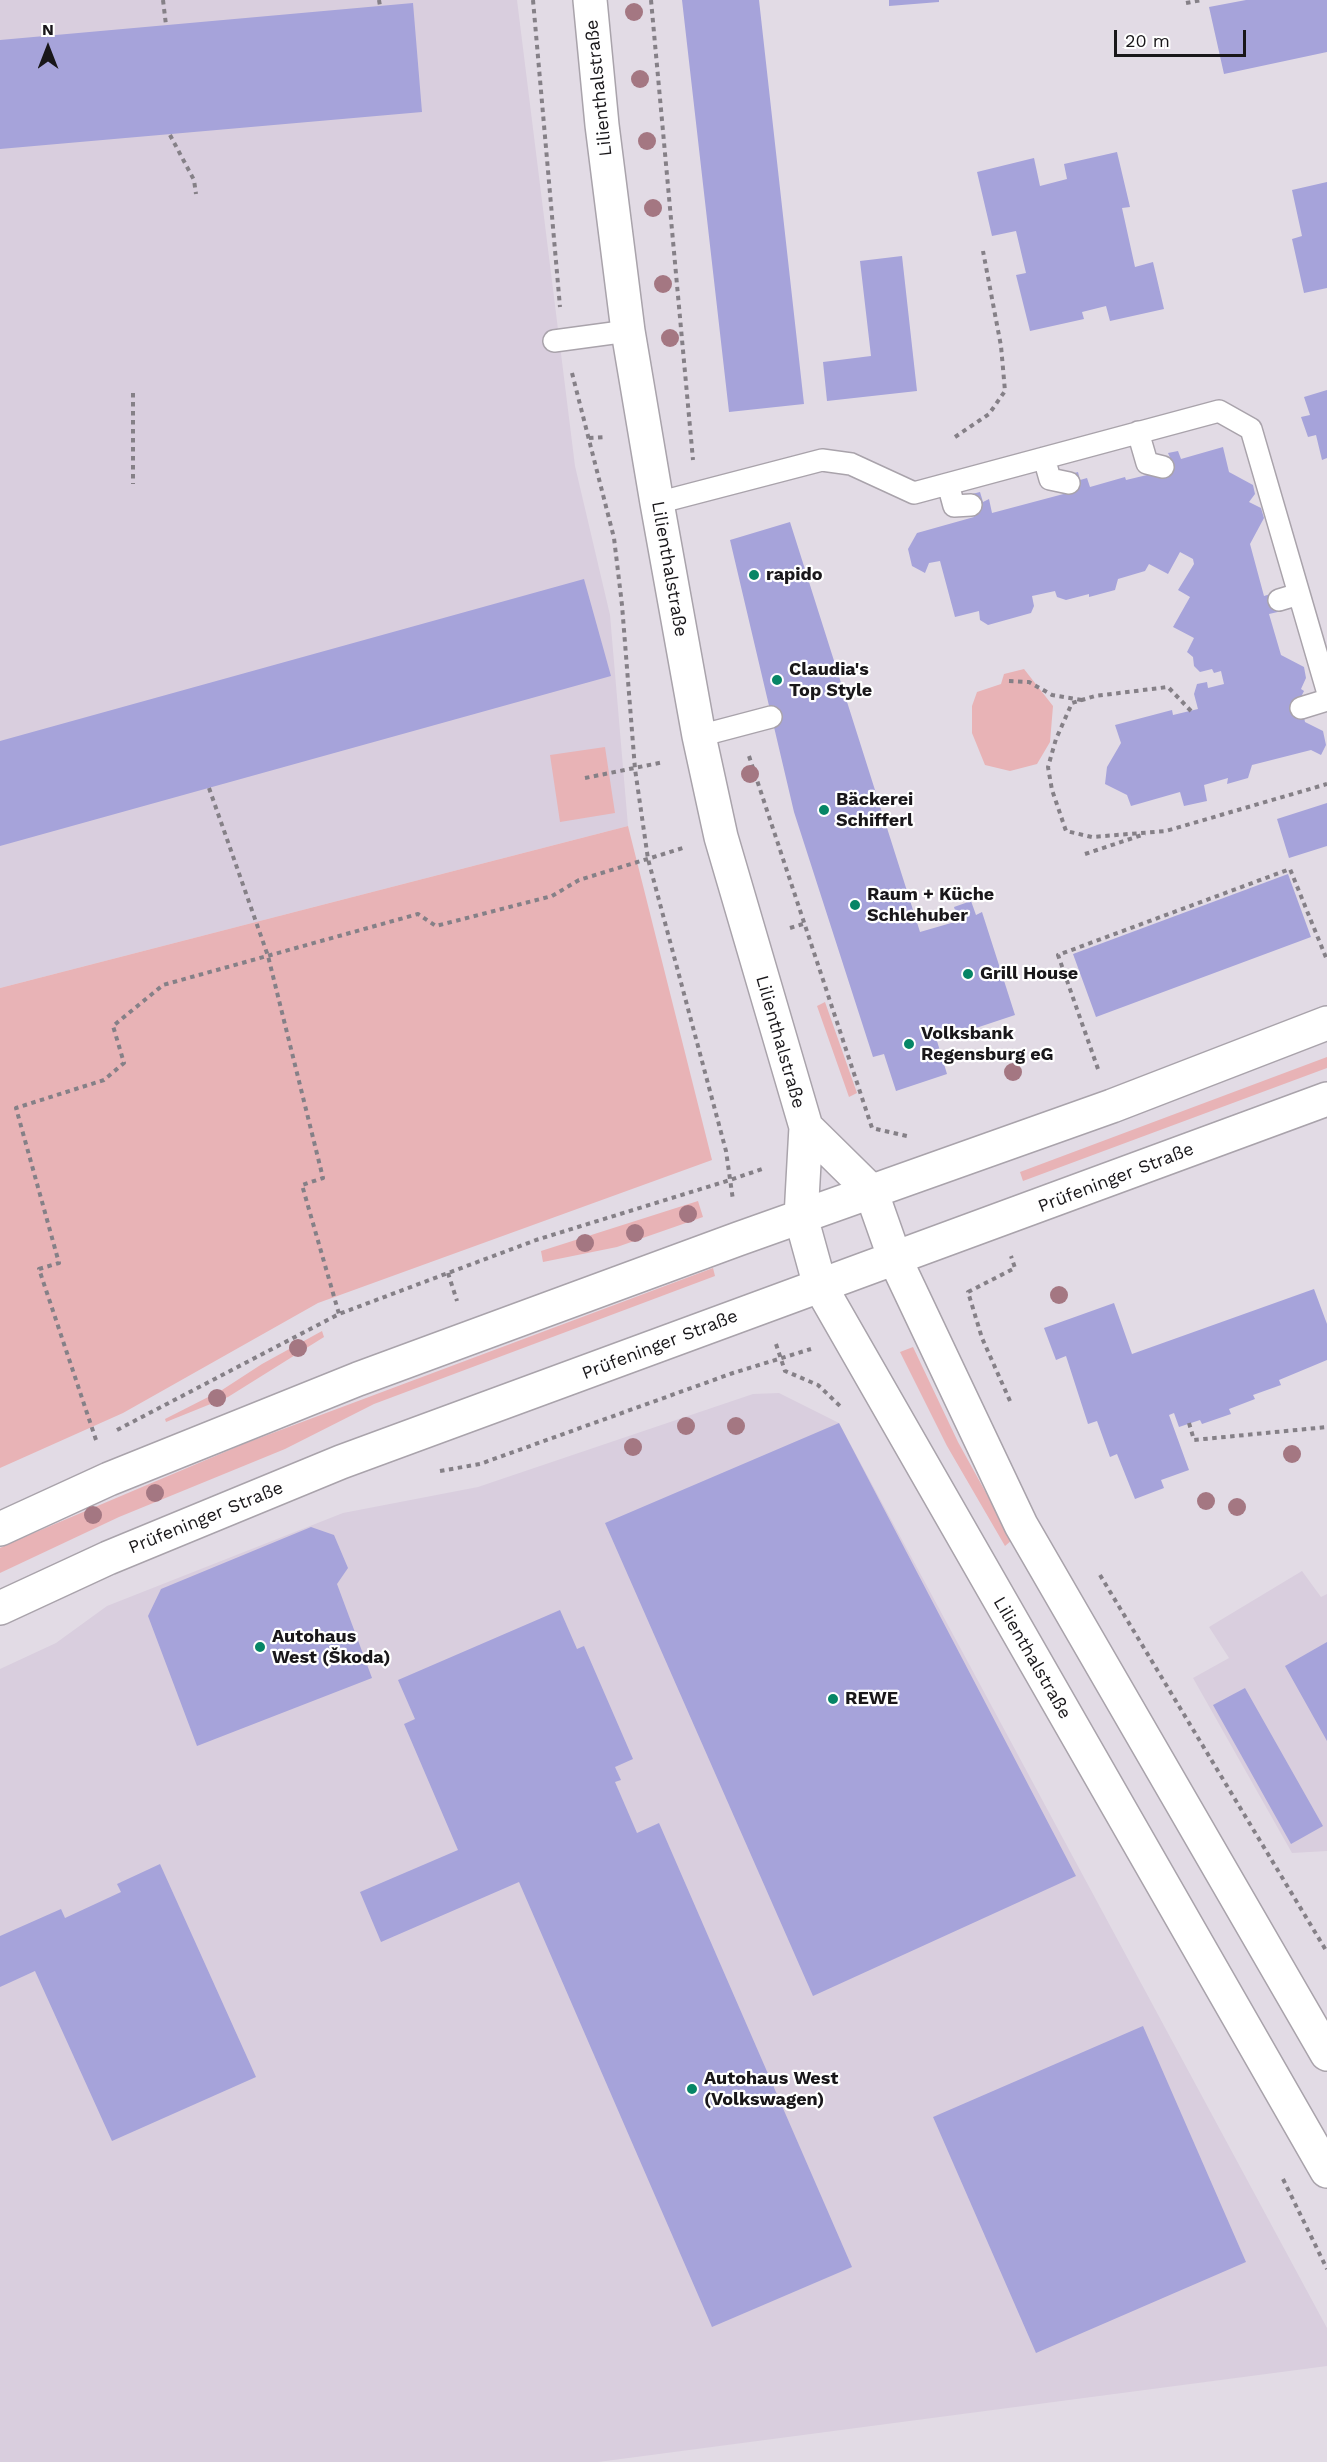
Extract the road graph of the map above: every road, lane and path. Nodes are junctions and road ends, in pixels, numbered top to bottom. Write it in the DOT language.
graph roads {
  1 [pos="163,0"];
  2 [pos="380,0"];
  3 [pos="590,0"];
  4 [pos="651,0"];
  5 [pos="1202,0"];
  6 [pos="1186,3"];
  7 [pos="380,6"];
  8 [pos="166,25"];
  9 [pos="170,135"];
  10 [pos="196,194"];
  11 [pos="983,251"];
  12 [pos="628,331"];
  13 [pos="554,341"];
  14 [pos="133,393"];
  15 [pos="1138,432"];
  16 [pos="955,437"];
  17 [pos="1044,458"];
  18 [pos="1163,467"];
  19 [pos="1068,483"];
  20 [pos="133,484"];
  21 [pos="948,484"];
  22 [pos="697,493"];
  23 [pos="657,503"];
  24 [pos="971,505"];
  25 [pos="1010,681"];
  26 [pos="1327,690"];
  27 [pos="1083,700"];
  28 [pos="1327,700"];
  29 [pos="1302,708"];
  30 [pos="1191,711"];
  31 [pos="771,717"];
  32 [pos="739,726"];
  33 [pos="701,745"];
  34 [pos="585,778"];
  35 [pos="1327,784"];
  36 [pos="209,788"];
  37 [pos="1151,831"];
  38 [pos="721,837"];
  39 [pos="1086,854"];
  40 [pos="803,924"];
  41 [pos="790,928"];
  42 [pos="268,956"];
  43 [pos="1327,960"];
  44 [pos="1327,1023"];
  45 [pos="1327,1099"];
  46 [pos="1112,1106"];
  47 [pos="806,1127"];
  48 [pos="913,1137"];
  49 [pos="730,1180"];
  50 [pos="871,1191"];
  51 [pos="801,1216"];
  52 [pos="1001,1221"];
  53 [pos="895,1259"];
  54 [pos="448,1273"];
  55 [pos="820,1286"];
  56 [pos="460,1309"];
  57 [pos="339,1314"];
  58 [pos="1014,1412"];
  59 [pos="1189,1423"];
  60 [pos="1327,1427"];
  61 [pos="96,1440"];
  62 [pos="86,1445"];
  63 [pos="0,1529"];
  64 [pos="1094,1567"];
  65 [pos="0,1608"];
  66 [pos="1327,1952"];
  67 [pos="1327,2054"];
  68 [pos="1327,2171"];
  1 -- 8 [label="path"];
  2 -- 7 [label="path"];
  3 -- 12 [label="street, Lilienthalstraße"];
  4 -- 22 [label="path"];
  5 -- 6 [label="path"];
  9 -- 10 [label="path"];
  11 -- 16 [label="path"];
  12 -- 13 [label="lane"];
  12 -- 23 [label="street, Lilienthalstraße"];
  14 -- 20 [label="path"];
  15 -- 17 [label="lane"];
  15 -- 18 [label="lane"];
  15 -- 26 [label="lane"];
  17 -- 19 [label="lane"];
  17 -- 21 [label="lane"];
  21 -- 22 [label="lane"];
  21 -- 24 [label="lane"];
  22 -- 23 [label="lane"];
  23 -- 33 [label="street, Lilienthalstraße"];
  25 -- 27 [label="path"];
  27 -- 30 [label="path"];
  27 -- 37 [label="path"];
  28 -- 29 [label="lane"];
  31 -- 32 [label="lane"];
  32 -- 33 [label="lane"];
  32 -- 40 [label="path"];
  33 -- 34 [label="path"];
  33 -- 38 [label="street, Lilienthalstraße"];
  35 -- 37 [label="path"];
  36 -- 42 [label="path"];
  37 -- 39 [label="path"];
  38 -- 42 [label="path"];
  38 -- 47 [label="street, Lilienthalstraße"];
  40 -- 41 [label="path"];
  40 -- 48 [label="path"];
  42 -- 57 [label="path"];
  42 -- 61 [label="path"];
  43 -- 46 [label="path"];
  44 -- 46 [label="street"];
  45 -- 52 [label="street, Prüfeninger Straße"];
  46 -- 50 [label="street"];
  47 -- 50 [label="street, Lilienthalstraße"];
  47 -- 51 [label="street, Lilienthalstraße"];
  49 -- 54 [label="path"];
  50 -- 51 [label="street"];
  50 -- 53 [label="street, Lilienthalstraße"];
  51 -- 55 [label="street, Lilienthalstraße"];
  51 -- 63 [label="street"];
  52 -- 53 [label="street, Prüfeninger Straße"];
  52 -- 58 [label="path"];
  53 -- 55 [label="street, Prüfeninger Straße"];
  53 -- 67 [label="street, Lilienthalstraße"];
  54 -- 56 [label="path"];
  54 -- 57 [label="path"];
  55 -- 65 [label="street, Prüfeninger Straße"];
  55 -- 68 [label="street, Lilienthalstraße"];
  57 -- 61 [label="path"];
  59 -- 60 [label="path"];
  61 -- 62 [label="path"];
  64 -- 66 [label="path"];
}
